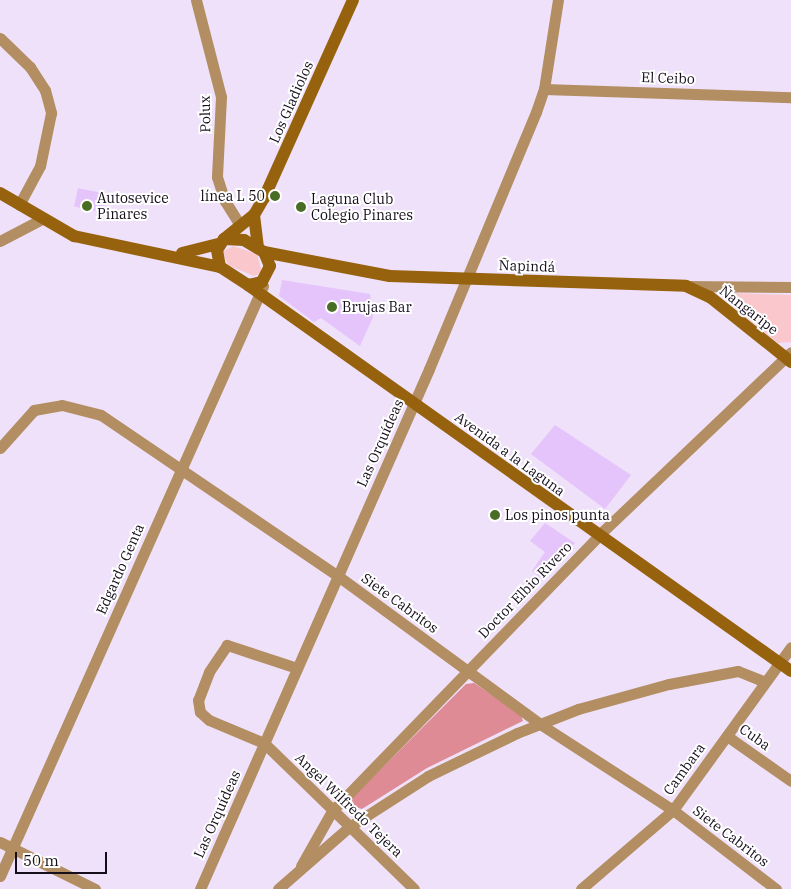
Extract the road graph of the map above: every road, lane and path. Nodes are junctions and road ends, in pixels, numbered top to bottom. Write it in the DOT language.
graph roads {
  1 [pos="196,0"];
  2 [pos="352,0"];
  3 [pos="558,0"];
  4 [pos="0,38"];
  5 [pos="544,89"];
  6 [pos="791,97"];
  7 [pos="0,193"];
  8 [pos="19,205"];
  9 [pos="254,215"];
  10 [pos="42,219"];
  11 [pos="240,226"];
  12 [pos="0,241"];
  13 [pos="221,241"];
  14 [pos="261,250"];
  15 [pos="178,254"];
  16 [pos="220,267"];
  17 [pos="267,275"];
  18 [pos="466,279"];
  19 [pos="248,285"];
  20 [pos="686,286"];
  21 [pos="791,287"];
  22 [pos="259,294"];
  23 [pos="789,357"];
  24 [pos="414,402"];
  25 [pos="0,448"];
  26 [pos="182,469"];
  27 [pos="599,535"];
  28 [pos="338,576"];
  29 [pos="791,647"];
  30 [pos="779,663"];
  31 [pos="297,668"];
  32 [pos="467,671"];
  33 [pos="791,671"];
  34 [pos="766,682"];
  35 [pos="540,724"];
  36 [pos="727,736"];
  37 [pos="264,742"];
  38 [pos="791,781"];
  39 [pos="673,810"];
  40 [pos="332,811"];
  41 [pos="349,827"];
  42 [pos="0,842"];
  43 [pos="12,848"];
  44 [pos="301,866"];
  45 [pos="0,876"];
  46 [pos="95,889"];
  47 [pos="200,889"];
  48 [pos="278,889"];
  49 [pos="414,889"];
  50 [pos="581,889"];
  51 [pos="776,889"];
  1 -- 11 [label="street, Polux"];
  2 -- 9 [label="street, Los Gladiolos"];
  3 -- 5 [label="street, Las Orquídeas"];
  4 -- 8 [label="street"];
  5 -- 6 [label="street, El Ceibo"];
  5 -- 18 [label="street, Las Orquídeas"];
  7 -- 8 [label="street"];
  8 -- 10 [label="street"];
  9 -- 11 [label="street, Los Gladiolos"];
  9 -- 14 [label="street"];
  10 -- 12 [label="street"];
  10 -- 15 [label="street"];
  11 -- 13 [label="street, Los Gladiolos"];
  13 -- 14 [label="street, Ñapindá"];
  13 -- 15 [label="street"];
  13 -- 16 [label="street"];
  14 -- 17 [label="street"];
  14 -- 18 [label="street, Ñapindá"];
  15 -- 16 [label="street"];
  16 -- 19 [label="street, Avenida a la Laguna"];
  17 -- 19 [label="street"];
  17 -- 22 [label="street, Edgardo Genta"];
  18 -- 20 [label="street, Ñapindá"];
  18 -- 24 [label="street, Las Orquídeas"];
  19 -- 22 [label="street, Avenida a la Laguna"];
  20 -- 21 [label="street, Ñapindá"];
  20 -- 23 [label="street, Ñangaripe"];
  22 -- 24 [label="street, Avenida a la Laguna"];
  22 -- 26 [label="street, Edgardo Genta"];
  23 -- 27 [label="street, Doctor Elbio Rivero"];
  24 -- 27 [label="street, Avenida a la Laguna"];
  24 -- 28 [label="street, Las Orquídeas"];
  25 -- 26 [label="street, Siete Cabritos"];
  26 -- 28 [label="street, Siete Cabritos"];
  26 -- 43 [label="street, Edgardo Genta"];
  27 -- 30 [label="street, Avenida a la Laguna"];
  27 -- 32 [label="street, Doctor Elbio Rivero"];
  28 -- 31 [label="street, Las Orquídeas"];
  28 -- 32 [label="street, Siete Cabritos"];
  29 -- 30 [label="street, Cambara"];
  30 -- 33 [label="street, Avenida a la Laguna"];
  30 -- 34 [label="street, Cambara"];
  31 -- 37 [label="street, Las Orquídeas"];
  31 -- 37 [label="street"];
  32 -- 35 [label="street, Siete Cabritos"];
  32 -- 40 [label="street, Doctor Elbio Rivero"];
  34 -- 35 [label="street"];
  34 -- 36 [label="street, Cambara"];
  35 -- 39 [label="street, Siete Cabritos"];
  35 -- 41 [label="street"];
  36 -- 38 [label="street, Cuba"];
  36 -- 39 [label="street, Cambara"];
  37 -- 40 [label="street, Angel Wilfredo Tejera"];
  37 -- 47 [label="street, Las Orquídeas"];
  39 -- 50 [label="street, Cambara"];
  39 -- 51 [label="street, Siete Cabritos"];
  40 -- 41 [label="street, Angel Wilfredo Tejera"];
  40 -- 44 [label="street, Doctor Elbio Rivero"];
  41 -- 44 [label="street"];
  41 -- 49 [label="street, Angel Wilfredo Tejera"];
  42 -- 43 [label="street"];
  43 -- 45 [label="street, Edgardo Genta"];
  43 -- 46 [label="street"];
  44 -- 48 [label="street"];
}
